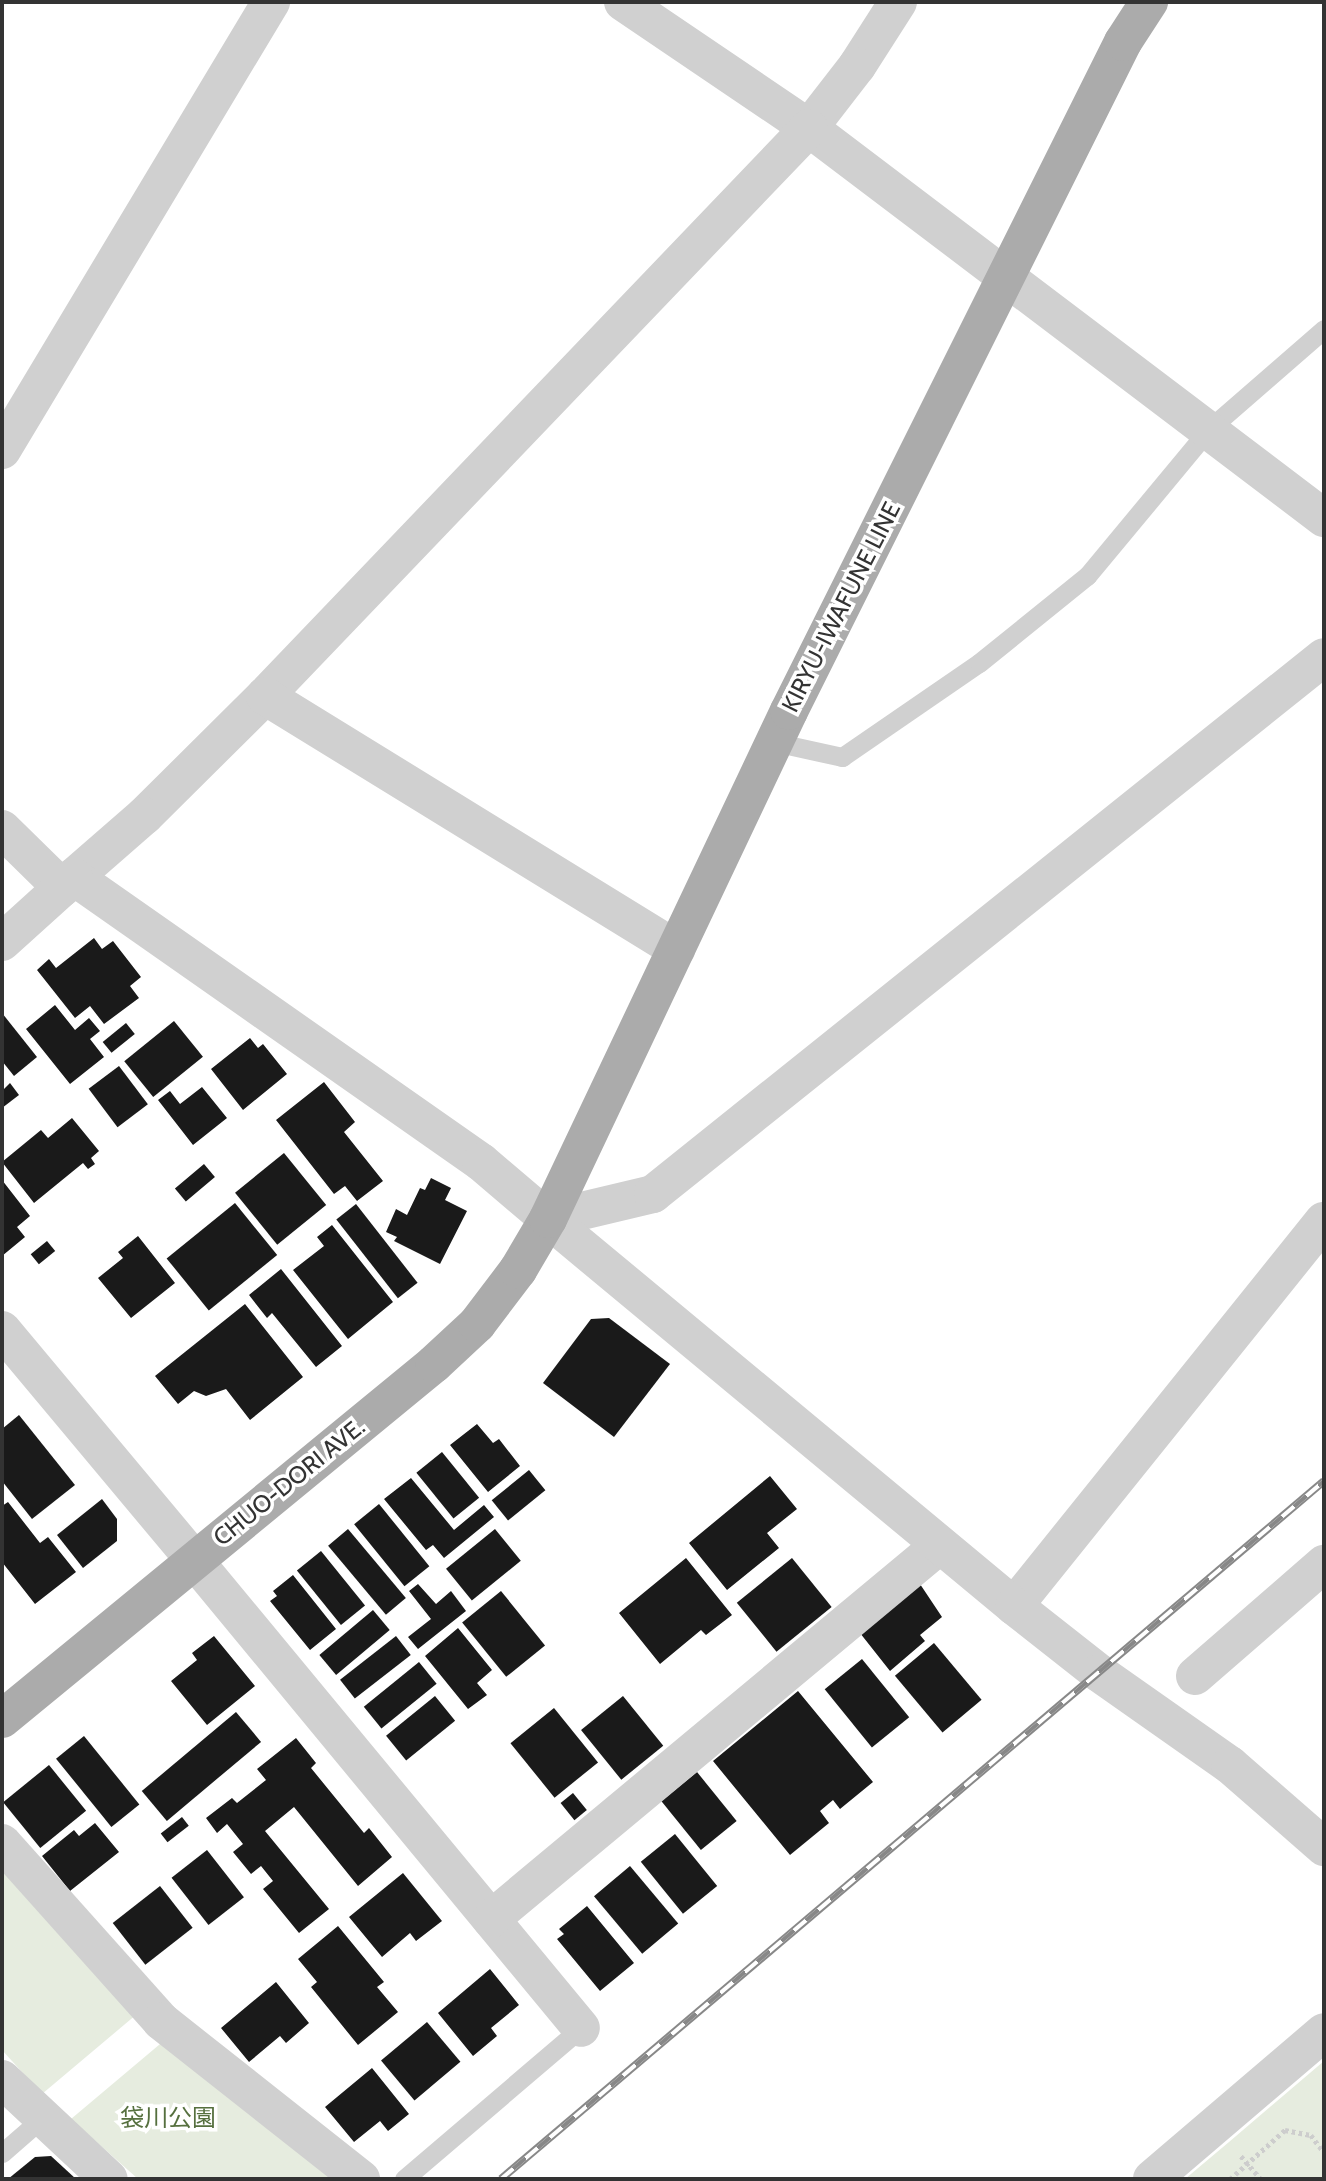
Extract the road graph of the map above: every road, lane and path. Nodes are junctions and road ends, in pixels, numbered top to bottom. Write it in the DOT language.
graph roads {
  1 [pos="271,2"];
  2 [pos="623,2"];
  3 [pos="898,2"];
  4 [pos="1149,2"];
  5 [pos="809,128"];
  6 [pos="1007,275"];
  7 [pos="1324,329"];
  8 [pos="1209,429"];
  9 [pos="2,450"];
  10 [pos="1324,518"];
  11 [pos="1324,657"];
  12 [pos="265,696"];
  13 [pos="774,742"];
  14 [pos="2,830"];
  15 [pos="68,883"];
  16 [pos="2,942"];
  17 [pos="676,949"];
  18 [pos="548,1219"];
  19 [pos="1324,1221"];
  20 [pos="2,1330"];
  21 [pos="940,1545"];
  22 [pos="194,1560"];
  23 [pos="1324,1564"];
  24 [pos="1013,1606"];
  25 [pos="1195,1676"];
  26 [pos="2,1718"];
  27 [pos="2,1843"];
  28 [pos="1324,1847"];
  29 [pos="491,1919"];
  30 [pos="581,2028"];
  31 [pos="1324,2032"];
  32 [pos="2,2079"];
  33 [pos="41,2119"];
  34 [pos="1235,2150"];
  35 [pos="1324,2152"];
  36 [pos="2,2153"];
  37 [pos="1248,2164"];
  38 [pos="109,2179"];
  39 [pos="361,2179"];
  40 [pos="404,2179"];
  41 [pos="1152,2179"];
  42 [pos="1230,2179"];
  43 [pos="1261,2179"];
  1 -- 9 [label="street"];
  2 -- 5 [label="street"];
  3 -- 5 [label="street"];
  4 -- 6 [label="main road, KIRYU-IWAFUNE LINE"];
  5 -- 6 [label="street"];
  5 -- 12 [label="street"];
  6 -- 8 [label="street"];
  6 -- 13 [label="main road, KIRYU-IWAFUNE LINE"];
  7 -- 8 [label="lane"];
  8 -- 10 [label="street"];
  8 -- 13 [label="lane"];
  11 -- 18 [label="street"];
  12 -- 15 [label="street"];
  12 -- 17 [label="street"];
  13 -- 17 [label="main road, KIRYU-IWAFUNE LINE"];
  14 -- 15 [label="street"];
  15 -- 16 [label="street"];
  15 -- 18 [label="street"];
  17 -- 18 [label="main road, KIRYU-IWAFUNE LINE"];
  18 -- 21 [label="street"];
  18 -- 22 [label="main road, CHUO-DORI AVE."];
  19 -- 24 [label="street"];
  20 -- 22 [label="street"];
  21 -- 24 [label="street"];
  21 -- 29 [label="street"];
  22 -- 26 [label="main road, CHUO-DORI AVE."];
  22 -- 29 [label="street"];
  23 -- 25 [label="street"];
  24 -- 28 [label="street"];
  27 -- 39 [label="street"];
  29 -- 30 [label="street"];
  30 -- 40 [label="lane"];
  31 -- 41 [label="street"];
  32 -- 33 [label="street"];
  33 -- 36 [label="lane"];
  33 -- 38 [label="street"];
  34 -- 37 [label="path"];
  35 -- 37 [label="path"];
  37 -- 42 [label="path"];
  37 -- 43 [label="path"];
}
